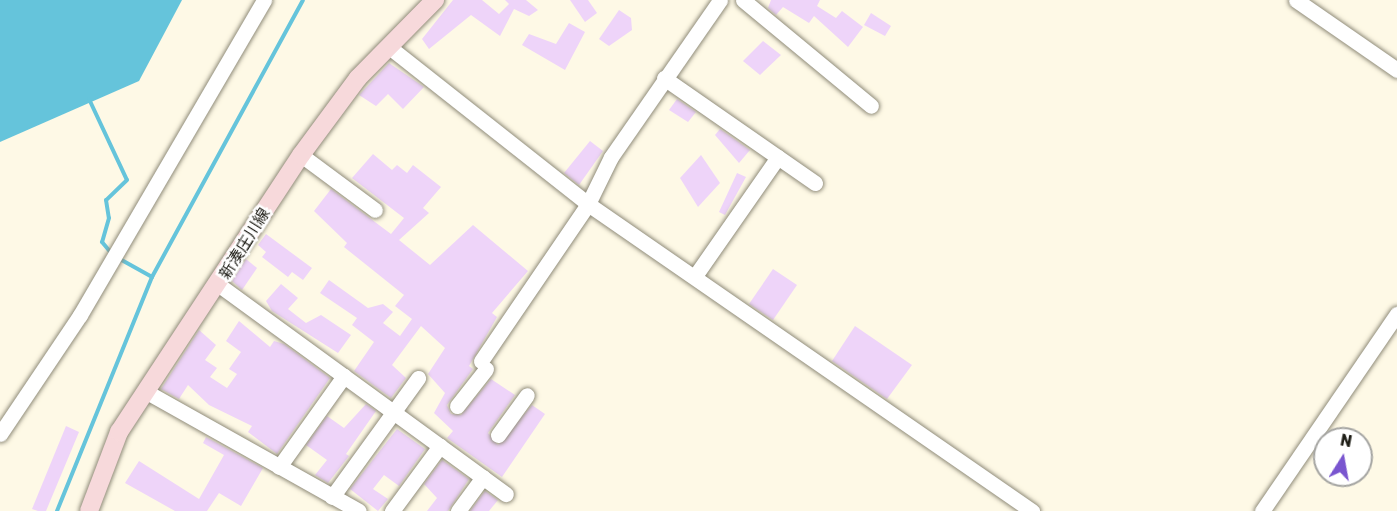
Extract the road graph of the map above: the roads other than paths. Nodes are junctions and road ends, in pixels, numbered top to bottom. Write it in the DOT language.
graph roads {
  1 [pos="264,0"];
  2 [pos="435,0"];
  3 [pos="720,0"];
  4 [pos="743,0"];
  5 [pos="769,0"];
  6 [pos="1296,0"];
  7 [pos="758,12"];
  8 [pos="388,46"];
  9 [pos="1397,70"];
  10 [pos="664,78"];
  11 [pos="871,106"];
  12 [pos="301,155"];
  13 [pos="778,157"];
  14 [pos="815,183"];
  15 [pos="588,204"];
  16 [pos="375,210"];
  17 [pos="695,276"];
  18 [pos="219,285"];
  19 [pos="1397,314"];
  20 [pos="344,376"];
  21 [pos="418,378"];
  22 [pos="145,391"];
  23 [pos="527,396"];
  24 [pos="457,406"];
  25 [pos="393,412"];
  26 [pos="0,434"];
  27 [pos="498,435"];
  28 [pos="440,446"];
  29 [pos="279,466"];
  30 [pos="483,477"];
  31 [pos="506,494"];
  32 [pos="332,497"];
  33 [pos="90,511"];
  34 [pos="359,511"];
  35 [pos="392,511"];
  36 [pos="458,511"];
  37 [pos="1032,511"];
  38 [pos="1262,511"];
  1 -- 26 [label="street"];
  2 -- 8 [label="main road, 新湊庄川線"];
  3 -- 10 [label="street"];
  4 -- 7 [label="street"];
  5 -- 7 [label="street"];
  6 -- 9 [label="street"];
  7 -- 11 [label="street"];
  8 -- 12 [label="main road, 新湊庄川線"];
  8 -- 15 [label="street"];
  10 -- 13 [label="street"];
  10 -- 15 [label="street"];
  12 -- 16 [label="street"];
  12 -- 18 [label="main road, 新湊庄川線"];
  13 -- 14 [label="street"];
  13 -- 17 [label="street"];
  15 -- 17 [label="street"];
  15 -- 24 [label="street"];
  17 -- 37 [label="street"];
  18 -- 20 [label="street"];
  18 -- 22 [label="main road, 新湊庄川線"];
  19 -- 38 [label="street"];
  20 -- 25 [label="street"];
  20 -- 29 [label="street"];
  21 -- 25 [label="street"];
  22 -- 29 [label="street"];
  22 -- 33 [label="main road, 新湊庄川線"];
  23 -- 27 [label="street"];
  25 -- 28 [label="street"];
  25 -- 32 [label="street"];
  28 -- 30 [label="street"];
  28 -- 35 [label="street"];
  29 -- 32 [label="street"];
  30 -- 31 [label="street"];
  30 -- 36 [label="street"];
  32 -- 34 [label="street"];
}
